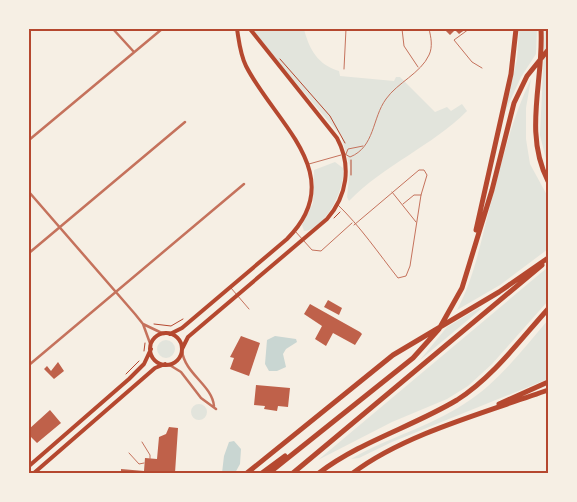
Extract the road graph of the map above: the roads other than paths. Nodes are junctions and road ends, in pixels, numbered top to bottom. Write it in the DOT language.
graph roads {
  1 [pos="114,29"];
  2 [pos="162,29"];
  3 [pos="237,29"];
  4 [pos="250,29"];
  5 [pos="346,29"];
  6 [pos="402,29"];
  7 [pos="429,29"];
  8 [pos="469,29"];
  9 [pos="516,29"];
  10 [pos="541,29"];
  11 [pos="548,50"];
  12 [pos="134,52"];
  13 [pos="418,68"];
  14 [pos="482,68"];
  15 [pos="344,69"];
  16 [pos="184,122"];
  17 [pos="29,140"];
  18 [pos="363,146"];
  19 [pos="345,154"];
  20 [pos="308,164"];
  21 [pos="548,181"];
  22 [pos="244,184"];
  23 [pos="29,192"];
  24 [pos="392,192"];
  25 [pos="421,195"];
  26 [pos="402,204"];
  27 [pos="338,205"];
  28 [pos="352,223"];
  29 [pos="417,223"];
  30 [pos="354,225"];
  31 [pos="59,228"];
  32 [pos="294,230"];
  33 [pos="303,240"];
  34 [pos="472,248"];
  35 [pos="29,253"];
  36 [pos="548,258"];
  37 [pos="230,287"];
  38 [pos="116,292"];
  39 [pos="238,296"];
  40 [pos="249,309"];
  41 [pos="548,309"];
  42 [pos="143,324"];
  43 [pos="164,334"];
  44 [pos="170,334"];
  45 [pos="151,347"];
  46 [pos="182,350"];
  47 [pos="166,364"];
  48 [pos="29,365"];
  49 [pos="548,382"];
  50 [pos="548,390"];
  51 [pos="485,411"];
  52 [pos="310,439"];
  53 [pos="142,442"];
  54 [pos="129,453"];
  55 [pos="150,459"];
  56 [pos="144,463"];
  57 [pos="29,466"];
  58 [pos="34,473"];
  59 [pos="247,473"];
  60 [pos="262,473"];
  61 [pos="269,473"];
  62 [pos="292,473"];
  63 [pos="319,473"];
  64 [pos="353,473"];
  1 -- 12 [label="street"];
  2 -- 12 [label="street"];
  3 -- 20 [label="main road"];
  4 -- 19 [label="main road"];
  5 -- 15 [label="lane"];
  6 -- 13 [label="lane"];
  7 -- 13 [label="lane"];
  8 -- 14 [label="lane"];
  9 -- 34 [label="highway"];
  10 -- 21 [label="highway"];
  11 -- 34 [label="highway"];
  12 -- 17 [label="street"];
  13 -- 18 [label="lane"];
  16 -- 31 [label="street"];
  18 -- 19 [label="lane"];
  18 -- 19 [label="lane"];
  19 -- 20 [label="lane"];
  19 -- 27 [label="main road"];
  20 -- 32 [label="main road"];
  22 -- 38 [label="street"];
  23 -- 31 [label="street"];
  24 -- 25 [label="lane"];
  24 -- 26 [label="lane"];
  24 -- 30 [label="lane"];
  25 -- 26 [label="lane"];
  25 -- 29 [label="lane"];
  26 -- 29 [label="lane"];
  27 -- 28 [label="lane"];
  27 -- 33 [label="main road"];
  28 -- 30 [label="lane"];
  28 -- 33 [label="lane"];
  29 -- 30 [label="lane"];
  31 -- 35 [label="street"];
  31 -- 38 [label="street"];
  32 -- 33 [label="lane"];
  32 -- 37 [label="main road"];
  33 -- 39 [label="main road"];
  34 -- 52 [label="highway"];
  36 -- 59 [label="highway"];
  36 -- 62 [label="highway"];
  37 -- 39 [label="lane"];
  37 -- 44 [label="main road"];
  38 -- 42 [label="street"];
  38 -- 48 [label="street"];
  39 -- 40 [label="lane"];
  39 -- 46 [label="main road"];
  41 -- 63 [label="highway"];
  42 -- 43 [label="street"];
  42 -- 45 [label="street"];
  43 -- 44 [label="main road"];
  43 -- 45 [label="main road"];
  44 -- 46 [label="main road"];
  45 -- 47 [label="main road"];
  45 -- 57 [label="main road"];
  46 -- 47 [label="main road"];
  46 -- 47 [label="street"];
  47 -- 58 [label="main road"];
  49 -- 51 [label="highway"];
  50 -- 51 [label="highway"];
  51 -- 64 [label="highway"];
  52 -- 60 [label="highway"];
  52 -- 61 [label="highway"];
  53 -- 55 [label="lane"];
  54 -- 56 [label="lane"];
}
